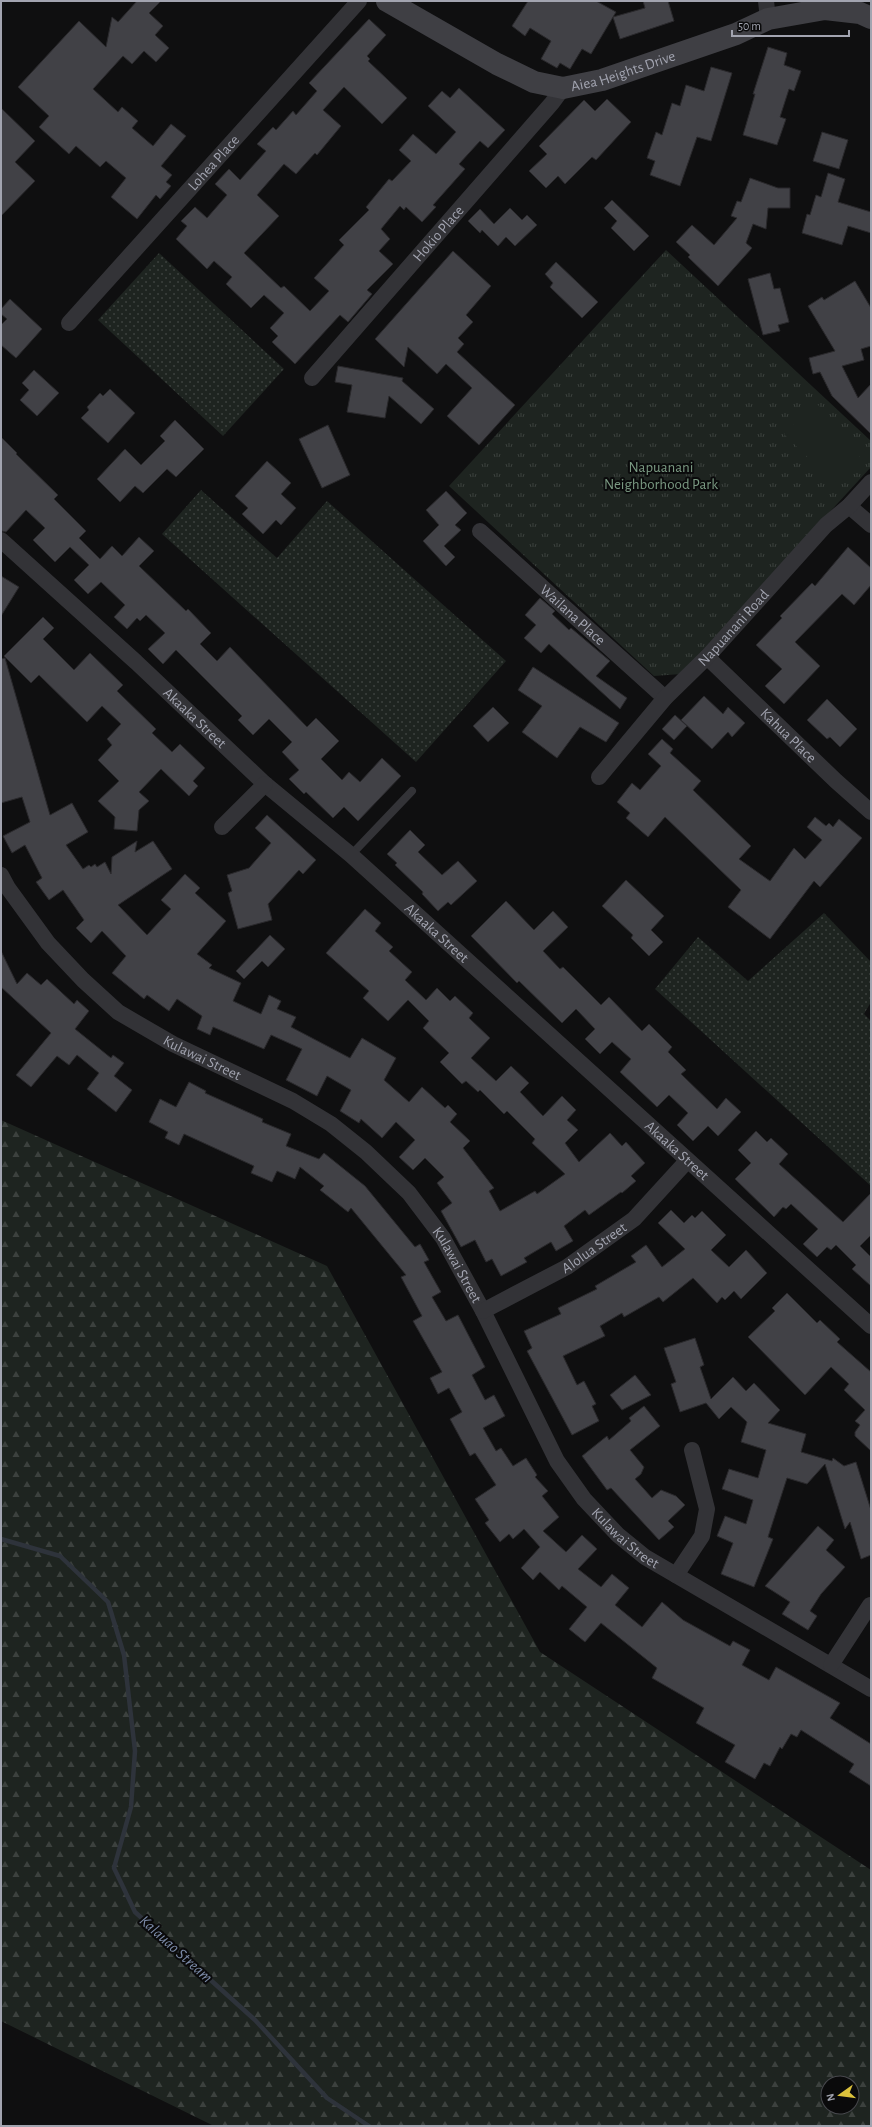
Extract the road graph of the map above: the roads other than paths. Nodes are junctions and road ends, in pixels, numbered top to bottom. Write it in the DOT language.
graph roads {
  1 [pos="359,1"];
  2 [pos="387,1"];
  3 [pos="767,10"];
  4 [pos="871,18"];
  5 [pos="563,88"];
  6 [pos="69,323"];
  7 [pos="312,378"];
  8 [pos="871,482"];
  9 [pos="849,506"];
  10 [pos="871,525"];
  11 [pos="480,531"];
  12 [pos="1,540"];
  13 [pos="708,657"];
  14 [pos="665,698"];
  15 [pos="599,777"];
  16 [pos="265,784"];
  17 [pos="412,791"];
  18 [pos="871,812"];
  19 [pos="222,827"];
  20 [pos="351,855"];
  21 [pos="1,875"];
  22 [pos="688,1161"];
  23 [pos="483,1311"];
  24 [pos="871,1326"];
  25 [pos="692,1450"];
  26 [pos="676,1575"];
  27 [pos="870,1605"];
  28 [pos="831,1665"];
  29 [pos="871,1689"];
  1 -- 6 [label="street, Lohea Place"];
  2 -- 5 [label="street, Aiea Heights Drive"];
  3 -- 4 [label="street, Aiea Heights Drive"];
  3 -- 5 [label="street, Aiea Heights Drive"];
  5 -- 7 [label="street, Hokio Place"];
  8 -- 9 [label="street, Napuanani Road"];
  9 -- 10 [label="street"];
  9 -- 13 [label="street, Napuanani Road"];
  11 -- 14 [label="street, Wailana Place"];
  12 -- 16 [label="street, Akaaka Street"];
  13 -- 14 [label="street, Napuanani Road"];
  13 -- 18 [label="street, Kahua Place"];
  14 -- 15 [label="street, Napuanani Road"];
  16 -- 19 [label="street"];
  16 -- 20 [label="street, Akaaka Street"];
  17 -- 20 [label="lane"];
  20 -- 22 [label="street, Akaaka Street"];
  21 -- 23 [label="street, Kulawai Street"];
  22 -- 23 [label="street, Alolua Street"];
  22 -- 24 [label="street, Akaaka Street"];
  23 -- 26 [label="street, Kulawai Street"];
  25 -- 26 [label="street"];
  26 -- 28 [label="street, Kulawai Street"];
  27 -- 28 [label="street"];
  28 -- 29 [label="street, Kulawai Street"];
}
